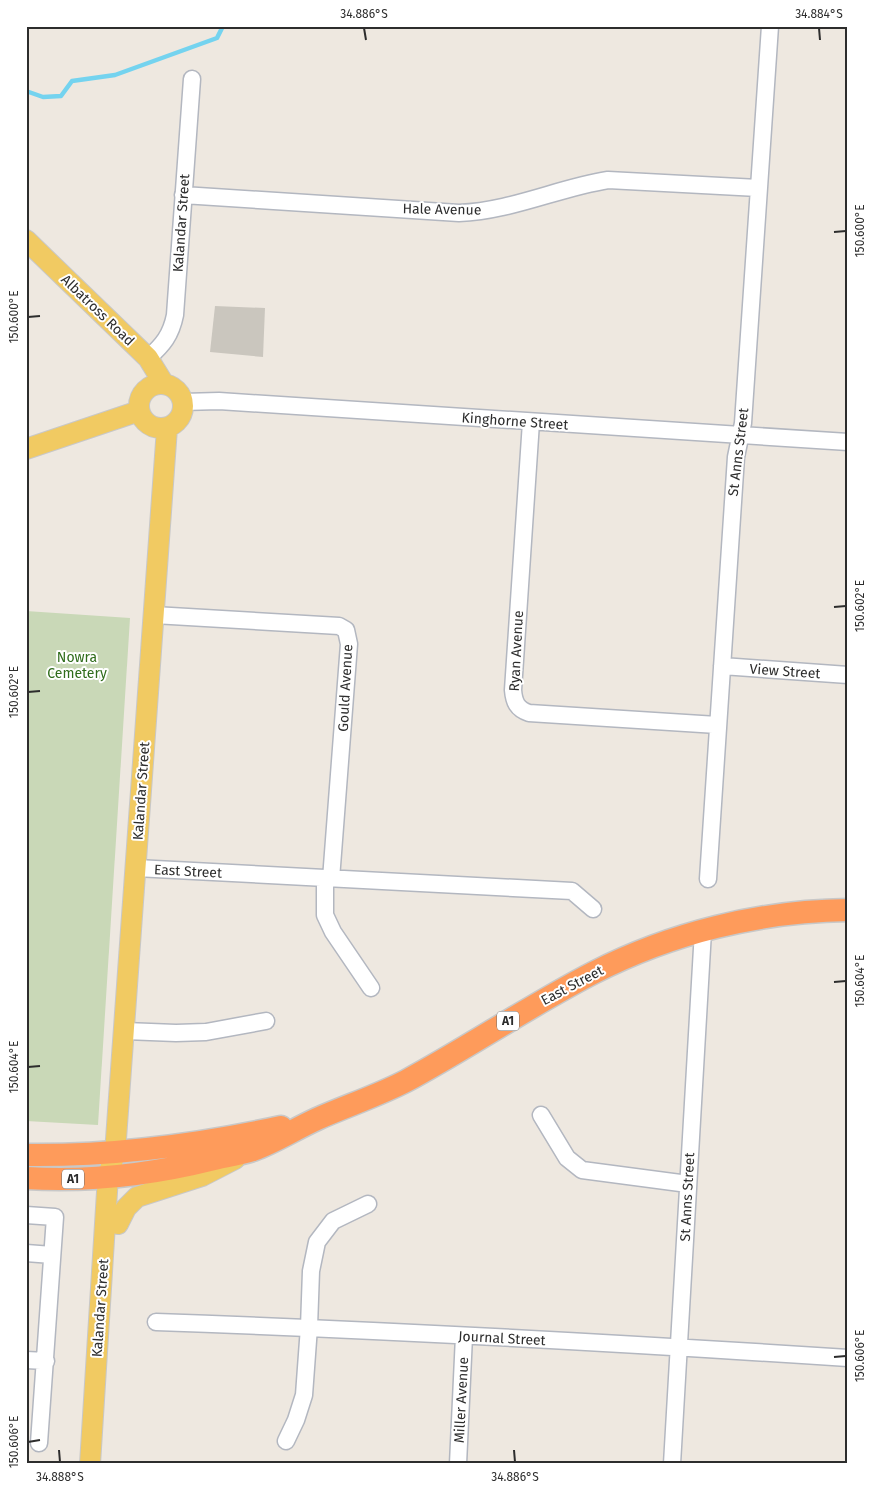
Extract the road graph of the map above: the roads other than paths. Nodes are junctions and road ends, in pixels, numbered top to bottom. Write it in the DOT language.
graph roads {
  1 [pos="770,26"];
  2 [pos="192,79"];
  3 [pos="758,188"];
  4 [pos="183,195"];
  5 [pos="26,240"];
  6 [pos="148,358"];
  7 [pos="164,384"];
  8 [pos="183,402"];
  9 [pos="139,411"];
  10 [pos="531,422"];
  11 [pos="167,428"];
  12 [pos="740,436"];
  13 [pos="848,442"];
  14 [pos="26,449"];
  15 [pos="154,615"];
  16 [pos="722,666"];
  17 [pos="848,675"];
  18 [pos="717,725"];
  19 [pos="136,868"];
  20 [pos="328,879"];
  21 [pos="708,879"];
  22 [pos="593,909"];
  23 [pos="848,910"];
  24 [pos="703,931"];
  25 [pos="371,988"];
  26 [pos="266,1021"];
  27 [pos="125,1031"];
  28 [pos="541,1115"];
  29 [pos="317,1119"];
  30 [pos="253,1150"];
  31 [pos="116,1153"];
  32 [pos="26,1156"];
  33 [pos="114,1176"];
  34 [pos="26,1178"];
  35 [pos="688,1184"];
  36 [pos="368,1204"];
  37 [pos="26,1215"];
  38 [pos="118,1224"];
  39 [pos="26,1253"];
  40 [pos="52,1255"];
  41 [pos="156,1322"];
  42 [pos="309,1328"];
  43 [pos="464,1336"];
  44 [pos="678,1347"];
  45 [pos="848,1358"];
  46 [pos="26,1360"];
  47 [pos="46,1361"];
  48 [pos="286,1441"];
  49 [pos="39,1443"];
  50 [pos="90,1464"];
  51 [pos="102,1464"];
  52 [pos="458,1464"];
  53 [pos="672,1464"];
  1 -- 3 [label="street, St Anns Street"];
  2 -- 4 [label="street, Kalandar Street"];
  3 -- 4 [label="street, Hale Avenue"];
  3 -- 12 [label="street, St Anns Street"];
  4 -- 6 [label="street, Kalandar Street"];
  5 -- 6 [label="main road, Albatross Road"];
  6 -- 7 [label="main road, Albatross Road"];
  7 -- 8 [label="main road"];
  7 -- 9 [label="main road"];
  8 -- 10 [label="street, Kinghorne Street"];
  8 -- 11 [label="main road"];
  9 -- 11 [label="main road"];
  9 -- 14 [label="main road"];
  10 -- 12 [label="street, Kinghorne Street"];
  10 -- 18 [label="street, Ryan Avenue"];
  11 -- 15 [label="main road, Kalandar Street"];
  12 -- 13 [label="street, Kinghorne Street"];
  12 -- 16 [label="street, St Anns Street"];
  15 -- 19 [label="main road, Kalandar Street"];
  15 -- 20 [label="street, Gould Avenue"];
  16 -- 17 [label="street, View Street"];
  16 -- 18 [label="street, St Anns Street"];
  18 -- 21 [label="street, St Anns Street"];
  19 -- 20 [label="street, East Street"];
  19 -- 27 [label="main road, Kalandar Street"];
  20 -- 22 [label="street, East Street"];
  20 -- 25 [label="street"];
  23 -- 24 [label="highway, East Street / A1"];
  24 -- 29 [label="highway, East Street / A1"];
  24 -- 35 [label="street, St Anns Street"];
  26 -- 27 [label="street"];
  27 -- 31 [label="main road, Kalandar Street"];
  28 -- 35 [label="street"];
  29 -- 30 [label="highway, East Street / A1"];
  29 -- 31 [label="highway, East Street / A1"];
  30 -- 33 [label="highway, East Street / A1"];
  30 -- 38 [label="main road"];
  31 -- 32 [label="highway, A1"];
  31 -- 33 [label="main road, Kalandar Street"];
  33 -- 34 [label="highway, A1"];
  33 -- 38 [label="main road, Kalandar Street"];
  33 -- 50 [label="main road, Kalandar Street"];
  35 -- 44 [label="street, St Anns Street"];
  36 -- 42 [label="street"];
  37 -- 40 [label="street"];
  38 -- 51 [label="main road, Kalandar Street"];
  39 -- 40 [label="street"];
  40 -- 47 [label="street"];
  41 -- 42 [label="street, Journal Street"];
  42 -- 43 [label="street, Journal Street"];
  42 -- 48 [label="street"];
  43 -- 44 [label="street, Journal Street"];
  43 -- 52 [label="street, Miller Avenue"];
  44 -- 45 [label="street, Journal Street"];
  44 -- 53 [label="street, St Anns Street"];
  46 -- 47 [label="street"];
  47 -- 49 [label="street"];
}
